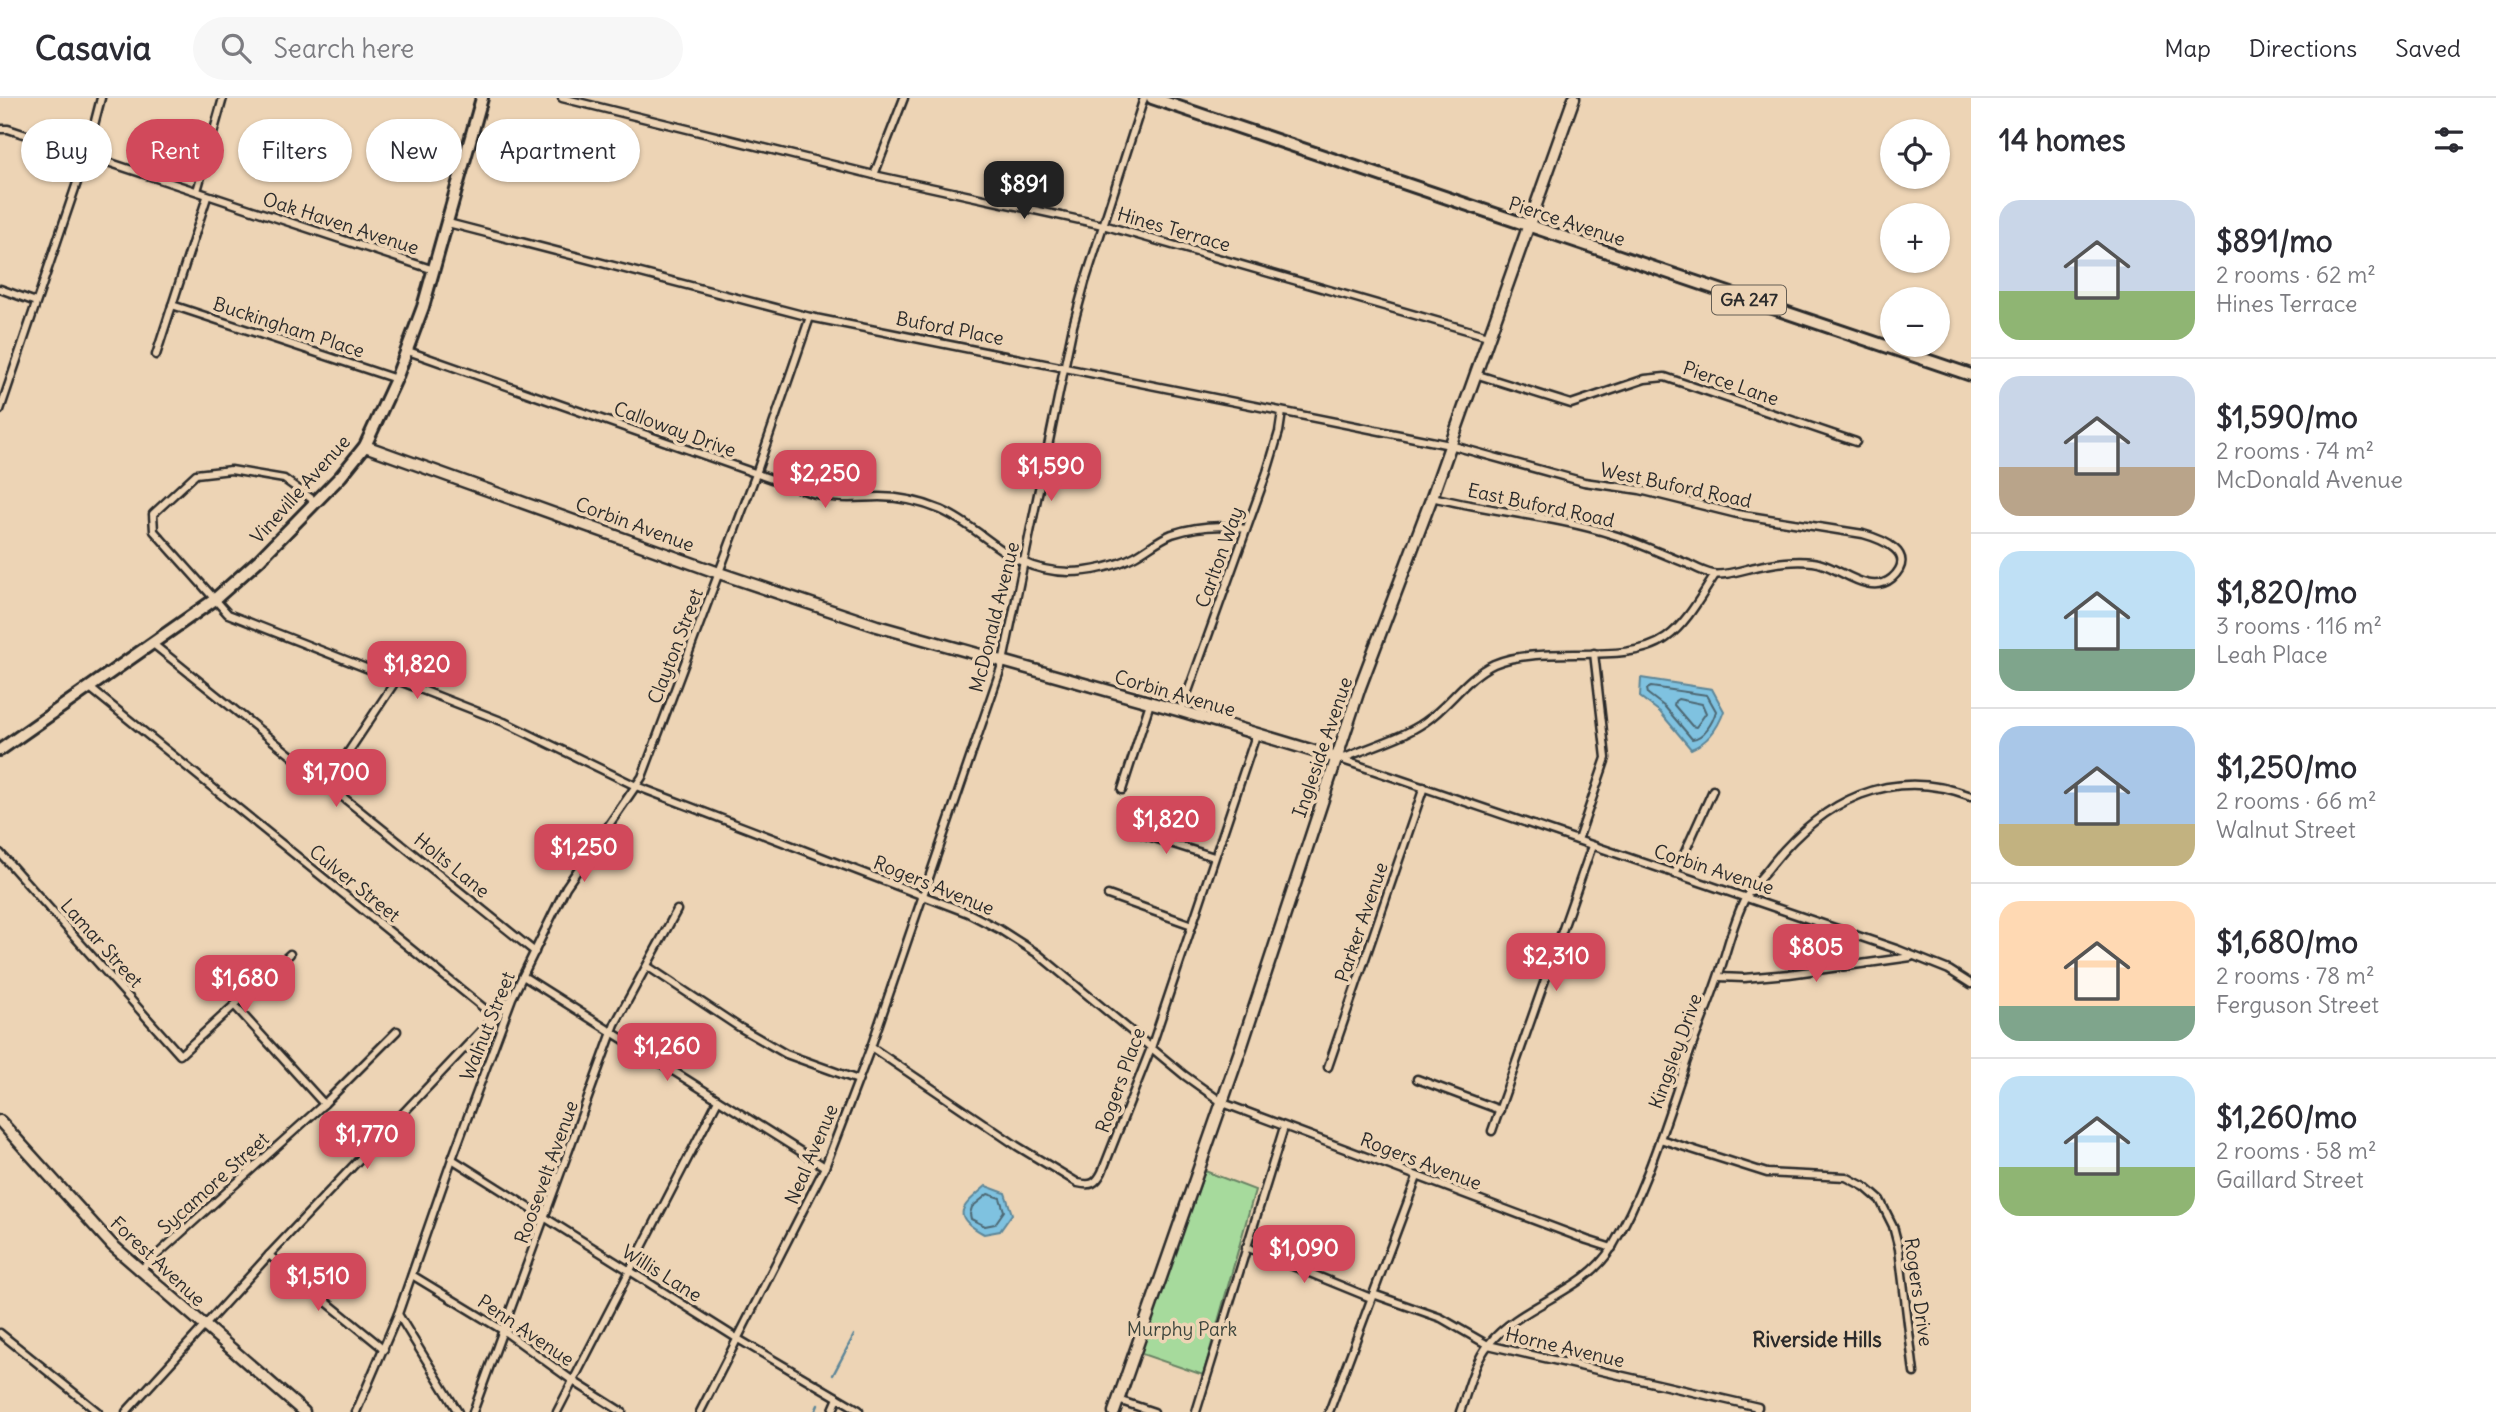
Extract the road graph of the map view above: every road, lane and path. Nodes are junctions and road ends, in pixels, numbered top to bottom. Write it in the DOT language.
graph roads {
  1 [pos="101,98"];
  2 [pos="223,98"];
  3 [pos="482,98"];
  4 [pos="562,98"];
  5 [pos="904,98"];
  6 [pos="1144,98"];
  7 [pos="1152,98"];
  8 [pos="1574,98"];
  9 [pos="96,119"];
  10 [pos="0,129"];
  11 [pos="21,134"];
  12 [pos="112,164"];
  13 [pos="874,175"];
  14 [pos="77,182"];
  15 [pos="197,191"];
  16 [pos="207,197"];
  17 [pos="448,223"];
  18 [pos="1103,225"];
  19 [pos="1527,226"];
  20 [pos="434,270"];
  21 [pos="0,289"];
  22 [pos="36,302"];
  23 [pos="172,305"];
  24 [pos="810,317"];
  25 [pos="1488,336"];
  26 [pos="408,351"];
  27 [pos="156,355"];
  28 [pos="1064,367"];
  29 [pos="1475,374"];
  30 [pos="1971,375"];
  31 [pos="396,379"];
  32 [pos="0,411"];
  33 [pos="1282,412"];
  34 [pos="1856,442"];
  35 [pos="1450,445"];
  36 [pos="365,446"];
  37 [pos="755,474"];
  38 [pos="1432,497"];
  39 [pos="316,502"];
  40 [pos="1246,529"];
  41 [pos="1025,564"];
  42 [pos="719,573"];
  43 [pos="1715,575"];
  44 [pos="214,600"];
  45 [pos="153,644"];
  46 [pos="1594,653"];
  47 [pos="1003,662"];
  48 [pos="397,679"];
  49 [pos="90,688"];
  50 [pos="1150,703"];
  51 [pos="1181,711"];
  52 [pos="1256,735"];
  53 [pos="0,750"];
  54 [pos="1337,758"];
  55 [pos="327,784"];
  56 [pos="636,786"];
  57 [pos="1424,788"];
  58 [pos="1122,790"];
  59 [pos="1713,790"];
  60 [pos="1971,796"];
  61 [pos="1126,829"];
  62 [pos="1578,840"];
  63 [pos="1592,846"];
  64 [pos="0,853"];
  65 [pos="1214,857"];
  66 [pos="1675,874"];
  67 [pos="922,895"];
  68 [pos="1108,895"];
  69 [pos="1745,898"];
  70 [pos="677,910"];
  71 [pos="1192,925"];
  72 [pos="535,952"];
  73 [pos="290,954"];
  74 [pos="1911,957"];
  75 [pos="648,966"];
  76 [pos="523,976"];
  77 [pos="1718,976"];
  78 [pos="1971,984"];
  79 [pos="512,998"];
  80 [pos="235,1006"];
  81 [pos="495,1017"];
  82 [pos="502,1023"];
  83 [pos="397,1031"];
  84 [pos="613,1032"];
  85 [pos="871,1047"];
  86 [pos="1152,1048"];
  87 [pos="1328,1067"];
  88 [pos="1417,1079"];
  89 [pos="858,1080"];
  90 [pos="718,1100"];
  91 [pos="1223,1103"];
  92 [pos="324,1104"];
  93 [pos="1500,1110"];
  94 [pos="0,1121"];
  95 [pos="1284,1127"];
  96 [pos="1492,1131"];
  97 [pos="1660,1139"];
  98 [pos="452,1159"];
  99 [pos="825,1167"];
  100 [pos="1417,1177"];
  101 [pos="546,1217"];
  102 [pos="1246,1247"];
  103 [pos="1612,1248"];
  104 [pos="269,1255"];
  105 [pos="139,1270"];
  106 [pos="631,1272"];
  107 [pos="412,1275"];
  108 [pos="1372,1296"];
  109 [pos="398,1314"];
  110 [pos="203,1326"];
  111 [pos="504,1331"];
  112 [pos="0,1333"];
  113 [pos="738,1339"];
  114 [pos="1488,1345"];
  115 [pos="384,1349"];
  116 [pos="1914,1373"];
  117 [pos="573,1381"];
  118 [pos="838,1398"];
  119 [pos="1118,1400"];
  120 [pos="859,1410"];
  121 [pos="1757,1410"];
  122 [pos="98,1412"];
  123 [pos="127,1412"];
  124 [pos="304,1412"];
  125 [pos="356,1412"];
  126 [pos="458,1412"];
  127 [pos="473,1412"];
  128 [pos="557,1412"];
  129 [pos="622,1412"];
  130 [pos="700,1412"];
  131 [pos="832,1412"];
  132 [pos="1114,1412"];
  133 [pos="1154,1412"];
  134 [pos="1196,1412"];
  135 [pos="1329,1412"];
  136 [pos="1460,1412"];
  1 -- 9 [label="street"];
  2 -- 15 [label="street"];
  3 -- 17 [label="main road, Vineville Avenue"];
  4 -- 13 [label="street, Hines Terrace"];
  5 -- 13 [label="street"];
  6 -- 18 [label="street, McDonald Avenue"];
  7 -- 19 [label="main road, Pierce Avenue / GA 247"];
  8 -- 19 [label="street, Ingleside Avenue"];
  10 -- 11 [label="street, Oak Haven Avenue"];
  12 -- 15 [label="street, Oak Haven Avenue"];
  13 -- 18 [label="street, Hines Terrace"];
  14 -- 22 [label="street"];
  15 -- 16 [label="street, Oak Haven Avenue"];
  16 -- 20 [label="street, Oak Haven Avenue"];
  16 -- 23 [label="street"];
  17 -- 20 [label="main road, Vineville Avenue"];
  17 -- 24 [label="street, Buford Place"];
  18 -- 25 [label="street, Hines Terrace"];
  18 -- 28 [label="street, McDonald Avenue"];
  19 -- 25 [label="street, Ingleside Avenue"];
  19 -- 30 [label="main road, Pierce Avenue / GA 247"];
  20 -- 26 [label="main road, Vineville Avenue"];
  21 -- 22 [label="street"];
  22 -- 32 [label="street"];
  23 -- 27 [label="street"];
  23 -- 31 [label="street, Buckingham Place"];
  24 -- 28 [label="street, Buford Place"];
  24 -- 37 [label="street, Clayton Street"];
  25 -- 29 [label="street, Ingleside Avenue"];
  26 -- 31 [label="main road, Vineville Avenue"];
  26 -- 37 [label="street, Calloway Drive"];
  28 -- 33 [label="street, Buford Place"];
  28 -- 41 [label="street, McDonald Avenue"];
  29 -- 34 [label="street, Pierce Lane"];
  29 -- 35 [label="street, Ingleside Avenue"];
  31 -- 36 [label="main road, Vineville Avenue"];
  33 -- 35 [label="street, Buford Place"];
  33 -- 40 [label="street, Carlton Way"];
  35 -- 38 [label="street, Ingleside Avenue"];
  35 -- 43 [label="street, West Buford Road"];
  36 -- 39 [label="main road, Vineville Avenue"];
  36 -- 42 [label="street, Corbin Avenue"];
  37 -- 41 [label="street, Calloway Drive"];
  37 -- 42 [label="street, Clayton Street"];
  38 -- 43 [label="street, East Buford Road"];
  38 -- 54 [label="street, Ingleside Avenue"];
  39 -- 44 [label="main road, Vineville Avenue"];
  39 -- 44 [label="street, Rogers Avenue"];
  40 -- 41 [label="street, Calloway Drive"];
  40 -- 51 [label="street, Carlton Way"];
  41 -- 47 [label="street, McDonald Avenue"];
  42 -- 47 [label="street, Corbin Avenue"];
  42 -- 56 [label="street, Clayton Street"];
  43 -- 46 [label="street"];
  44 -- 45 [label="main road, Vineville Avenue"];
  44 -- 48 [label="street, Rogers Avenue"];
  45 -- 49 [label="main road, Vineville Avenue"];
  45 -- 55 [label="street, Holts Lane"];
  46 -- 54 [label="street"];
  46 -- 62 [label="street"];
  47 -- 50 [label="street, Corbin Avenue"];
  47 -- 67 [label="street, McDonald Avenue"];
  48 -- 55 [label="street"];
  48 -- 56 [label="street, Rogers Avenue"];
  49 -- 53 [label="main road, Vineville Avenue"];
  49 -- 81 [label="street, Culver Street"];
  50 -- 51 [label="street, Corbin Avenue"];
  50 -- 58 [label="street"];
  51 -- 52 [label="street, Corbin Avenue"];
  52 -- 54 [label="street, Corbin Avenue"];
  52 -- 65 [label="street, Rogers Place"];
  54 -- 57 [label="street, Corbin Avenue"];
  54 -- 91 [label="street, Ingleside Avenue"];
  55 -- 72 [label="street, Holts Lane"];
  56 -- 67 [label="street, Rogers Avenue"];
  56 -- 72 [label="street, Walnut Street"];
  57 -- 62 [label="street, Corbin Avenue"];
  57 -- 87 [label="street, Parker Avenue"];
  59 -- 66 [label="street"];
  60 -- 69 [label="street, Kingsley Drive"];
  61 -- 65 [label="street"];
  62 -- 63 [label="street, Corbin Avenue"];
  63 -- 66 [label="street, Corbin Avenue"];
  63 -- 93 [label="street"];
  64 -- 80 [label="street, Lamar Street"];
  65 -- 71 [label="street, Rogers Place"];
  66 -- 69 [label="street, Corbin Avenue"];
  67 -- 85 [label="street, Neal Avenue"];
  67 -- 86 [label="street, Rogers Avenue"];
  68 -- 71 [label="street"];
  69 -- 74 [label="street, Corbin Avenue"];
  69 -- 77 [label="street, Kingsley Drive"];
  70 -- 75 [label="street, Roosevelt Avenue"];
  71 -- 86 [label="street, Rogers Place"];
  72 -- 76 [label="street, Walnut Street"];
  73 -- 80 [label="street"];
  74 -- 77 [label="street"];
  74 -- 78 [label="street, Corbin Avenue"];
  75 -- 84 [label="street, Roosevelt Avenue"];
  75 -- 89 [label="street"];
  76 -- 79 [label="street, Walnut Street"];
  76 -- 84 [label="street"];
  77 -- 97 [label="street, Kingsley Drive"];
  79 -- 81 [label="street"];
  79 -- 82 [label="street, Walnut Street"];
  80 -- 92 [label="street"];
  81 -- 82 [label="street, Culver Street"];
  81 -- 104 [label="street"];
  82 -- 98 [label="street, Walnut Street"];
  83 -- 92 [label="street, Sycamore Street"];
  84 -- 90 [label="street"];
  84 -- 101 [label="street, Roosevelt Avenue"];
  85 -- 86 [label="street, Rogers Place"];
  85 -- 89 [label="street, Neal Avenue"];
  86 -- 91 [label="street, Rogers Avenue"];
  88 -- 93 [label="street"];
  89 -- 99 [label="street, Neal Avenue"];
  90 -- 99 [label="street"];
  90 -- 106 [label="street"];
  91 -- 95 [label="street, Rogers Avenue"];
  91 -- 119 [label="street, Ingleside Avenue"];
  92 -- 105 [label="street, Sycamore Street"];
  93 -- 96 [label="street"];
  94 -- 105 [label="street, Forest Avenue"];
  95 -- 100 [label="street, Rogers Avenue"];
  95 -- 102 [label="street"];
  97 -- 103 [label="street, Kingsley Drive"];
  97 -- 116 [label="street, Rogers Drive"];
  98 -- 101 [label="street, Willis Lane"];
  98 -- 107 [label="street, Walnut Street"];
  99 -- 113 [label="street, Neal Avenue"];
  100 -- 103 [label="street, Rogers Avenue"];
  100 -- 108 [label="street"];
  101 -- 106 [label="street, Willis Lane"];
  101 -- 111 [label="street, Roosevelt Avenue"];
  102 -- 108 [label="street, Horne Avenue"];
  102 -- 134 [label="street"];
  103 -- 114 [label="street, Kingsley Drive"];
  104 -- 110 [label="street"];
  104 -- 115 [label="street"];
  105 -- 110 [label="street, Forest Avenue"];
  106 -- 113 [label="street, Willis Lane"];
  106 -- 117 [label="street"];
  107 -- 109 [label="street, Walnut Street"];
  107 -- 111 [label="street, Penn Avenue"];
  108 -- 114 [label="street, Horne Avenue"];
  108 -- 135 [label="street"];
  109 -- 115 [label="street, Walnut Street"];
  109 -- 126 [label="street"];
  110 -- 123 [label="street"];
  110 -- 124 [label="street, Forest Avenue"];
  111 -- 117 [label="street, Penn Avenue"];
  111 -- 127 [label="street, Roosevelt Avenue"];
  112 -- 122 [label="street"];
  113 -- 118 [label="street, Willis Lane"];
  113 -- 130 [label="street, Neal Avenue"];
  114 -- 121 [label="street, Horne Avenue"];
  114 -- 136 [label="street, Kingsley Drive"];
  115 -- 125 [label="street, Walnut Street"];
  117 -- 128 [label="street"];
  117 -- 129 [label="street, Penn Avenue"];
  118 -- 120 [label="street, Willis Lane"];
  118 -- 131 [label="street"];
  119 -- 132 [label="street, Ingleside Avenue"];
  119 -- 133 [label="street"];
}
